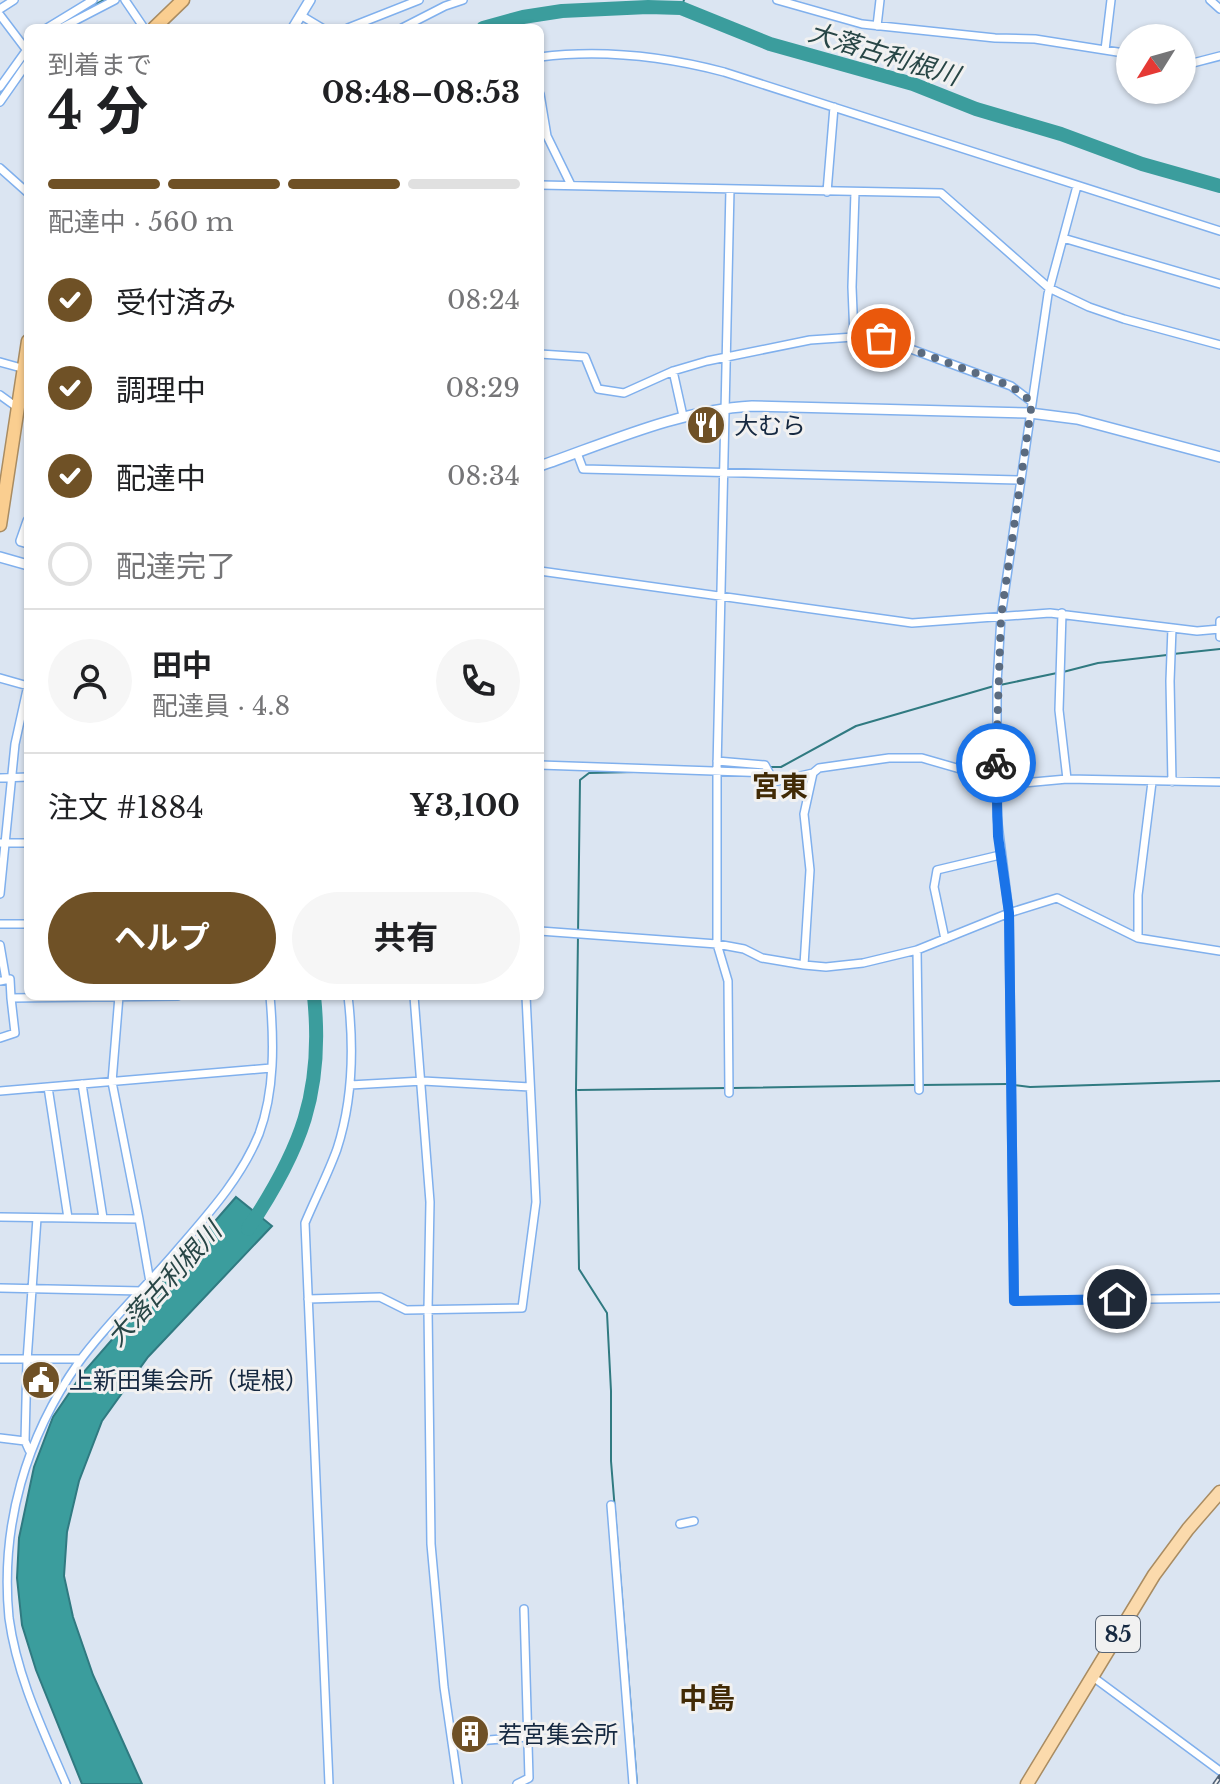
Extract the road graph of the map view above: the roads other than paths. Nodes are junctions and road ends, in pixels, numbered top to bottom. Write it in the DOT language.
graph roads {
  1 [pos="14,0"];
  2 [pos="93,0"];
  3 [pos="115,0"];
  4 [pos="125,0"];
  5 [pos="183,0"];
  6 [pos="310,0"];
  7 [pos="419,0"];
  8 [pos="463,0"];
  9 [pos="777,0"];
  10 [pos="880,0"];
  11 [pos="1111,0"];
  12 [pos="1210,0"];
  13 [pos="444,3"];
  14 [pos="1219,6"];
  15 [pos="0,9"];
  16 [pos="0,15"];
  17 [pos="302,16"];
  18 [pos="53,24"];
  19 [pos="69,24"];
  20 [pos="141,24"];
  21 [pos="158,24"];
  22 [pos="296,24"];
  23 [pos="315,24"];
  24 [pos="358,24"];
  25 [pos="409,24"];
  26 [pos="877,26"];
  27 [pos="24,46"];
  28 [pos="1105,50"];
  29 [pos="1116,52"];
  30 [pos="24,54"];
  31 [pos="1220,56"];
  32 [pos="544,57"];
  33 [pos="1196,62"];
  34 [pos="24,68"];
  35 [pos="0,87"];
  36 [pos="0,102"];
  37 [pos="834,107"];
  38 [pos="544,118"];
  39 [pos="0,168"];
  40 [pos="544,185"];
  41 [pos="571,185"];
  42 [pos="1077,186"];
  43 [pos="24,189"];
  44 [pos="730,189"];
  45 [pos="827,192"];
  46 [pos="855,192"];
  47 [pos="1220,231"];
  48 [pos="1063,238"];
  49 [pos="1220,284"];
  50 [pos="1049,288"];
  51 [pos="854,337"];
  52 [pos="1220,345"];
  53 [pos="544,354"];
  54 [pos="726,358"];
  55 [pos="0,362"];
  56 [pos="24,369"];
  57 [pos="673,371"];
  58 [pos="24,380"];
  59 [pos="0,395"];
  60 [pos="18,408"];
  61 [pos="725,408"];
  62 [pos="1031,408"];
  63 [pos="683,416"];
  64 [pos="577,453"];
  65 [pos="1220,457"];
  66 [pos="544,465"];
  67 [pos="724,472"];
  68 [pos="1021,480"];
  69 [pos="0,525"];
  70 [pos="0,557"];
  71 [pos="24,564"];
  72 [pos="544,572"];
  73 [pos="721,597"];
  74 [pos="1062,613"];
  75 [pos="1001,617"];
  76 [pos="1172,628"];
  77 [pos="1220,629"];
  78 [pos="0,678"];
  79 [pos="24,685"];
  80 [pos="24,702"];
  81 [pos="544,765"];
  82 [pos="717,765"];
  83 [pos="813,773"];
  84 [pos="13,777"];
  85 [pos="24,777"];
  86 [pos="0,778"];
  87 [pos="1067,779"];
  88 [pos="995,781"];
  89 [pos="1152,782"];
  90 [pos="1172,782"];
  91 [pos="1220,782"];
  92 [pos="3,843"];
  93 [pos="24,843"];
  94 [pos="1000,855"];
  95 [pos="0,894"];
  96 [pos="1009,913"];
  97 [pos="0,924"];
  98 [pos="24,924"];
  99 [pos="544,931"];
  100 [pos="1138,938"];
  101 [pos="945,939"];
  102 [pos="717,944"];
  103 [pos="0,945"];
  104 [pos="917,950"];
  105 [pos="1220,951"];
  106 [pos="804,965"];
  107 [pos="3,981"];
  108 [pos="11,998"];
  109 [pos="24,998"];
  110 [pos="119,1000"];
  111 [pos="270,1000"];
  112 [pos="348,1000"];
  113 [pos="414,1000"];
  114 [pos="526,1000"];
  115 [pos="0,1038"];
  116 [pos="271,1068"];
  117 [pos="423,1081"];
  118 [pos="112,1082"];
  119 [pos="82,1084"];
  120 [pos="350,1085"];
  121 [pos="48,1087"];
  122 [pos="530,1087"];
  123 [pos="919,1090"];
  124 [pos="0,1091"];
  125 [pos="729,1093"];
  126 [pos="0,1217"];
  127 [pos="37,1218"];
  128 [pos="68,1218"];
  129 [pos="103,1218"];
  130 [pos="139,1219"];
  131 [pos="150,1282"];
  132 [pos="0,1288"];
  133 [pos="32,1289"];
  134 [pos="142,1291"];
  135 [pos="1220,1298"];
  136 [pos="308,1299"];
  137 [pos="428,1309"];
  138 [pos="0,1359"];
  139 [pos="81,1359"];
  140 [pos="27,1361"];
  141 [pos="0,1438"];
  142 [pos="25,1441"];
  143 [pos="29,1450"];
  144 [pos="1220,1492"];
  145 [pos="611,1505"];
  146 [pos="694,1521"];
  147 [pos="680,1524"];
  148 [pos="4,1534"];
  149 [pos="524,1609"];
  150 [pos="4,1618"];
  151 [pos="1093,1677"];
  152 [pos="527,1737"];
  153 [pos="452,1743"];
  154 [pos="1220,1771"];
  155 [pos="66,1784"];
  156 [pos="329,1784"];
  157 [pos="458,1784"];
  158 [pos="517,1784"];
  159 [pos="633,1784"];
  160 [pos="1027,1784"];
  1 -- 15 [label="street"];
  2 -- 18 [label="street"];
  3 -- 19 [label="street"];
  4 -- 20 [label="street"];
  5 -- 21 [label="highway"];
  6 -- 17 [label="street"];
  7 -- 24 [label="street"];
  8 -- 13 [label="street"];
  9 -- 26 [label="street"];
  10 -- 26 [label="street"];
  11 -- 28 [label="street"];
  12 -- 14 [label="street"];
  13 -- 25 [label="street"];
  16 -- 27 [label="street"];
  17 -- 22 [label="street"];
  17 -- 23 [label="street"];
  26 -- 28 [label="street"];
  28 -- 29 [label="street"];
  30 -- 35 [label="street"];
  31 -- 33 [label="street"];
  32 -- 37 [label="street"];
  34 -- 36 [label="street"];
  37 -- 42 [label="street"];
  37 -- 45 [label="street"];
  38 -- 41 [label="street"];
  39 -- 43 [label="street"];
  40 -- 41 [label="street"];
  41 -- 44 [label="street"];
  42 -- 47 [label="street"];
  42 -- 48 [label="street"];
  44 -- 45 [label="street"];
  44 -- 54 [label="street"];
  45 -- 46 [label="street"];
  46 -- 50 [label="street"];
  46 -- 51 [label="street"];
  48 -- 49 [label="street"];
  48 -- 50 [label="street"];
  50 -- 52 [label="street"];
  50 -- 62 [label="street"];
  51 -- 54 [label="street"];
  51 -- 62 [label="street"];
  53 -- 57 [label="street"];
  54 -- 57 [label="street"];
  54 -- 61 [label="street"];
  55 -- 56 [label="street"];
  57 -- 63 [label="street"];
  58 -- 60 [label="highway"];
  59 -- 60 [label="street"];
  60 -- 69 [label="highway"];
  61 -- 62 [label="street"];
  61 -- 63 [label="street"];
  61 -- 67 [label="street"];
  62 -- 65 [label="street"];
  62 -- 68 [label="street"];
  63 -- 64 [label="street"];
  64 -- 66 [label="street"];
  64 -- 67 [label="street"];
  67 -- 68 [label="street"];
  67 -- 73 [label="street"];
  68 -- 75 [label="street"];
  70 -- 71 [label="street"];
  72 -- 73 [label="street"];
  73 -- 75 [label="street"];
  73 -- 82 [label="street"];
  74 -- 75 [label="street"];
  74 -- 76 [label="street"];
  74 -- 87 [label="street"];
  75 -- 88 [label="street"];
  76 -- 77 [label="street"];
  76 -- 90 [label="street"];
  78 -- 79 [label="street"];
  80 -- 84 [label="street"];
  81 -- 82 [label="street"];
  82 -- 83 [label="street"];
  82 -- 102 [label="street"];
  83 -- 88 [label="street"];
  83 -- 106 [label="street"];
  84 -- 85 [label="street"];
  84 -- 86 [label="street"];
  84 -- 92 [label="street"];
  87 -- 88 [label="street"];
  87 -- 89 [label="street"];
  88 -- 94 [label="street"];
  89 -- 90 [label="street"];
  89 -- 100 [label="street"];
  90 -- 91 [label="street"];
  92 -- 93 [label="street"];
  92 -- 95 [label="street"];
  94 -- 96 [label="street"];
  94 -- 101 [label="street"];
  96 -- 100 [label="street"];
  96 -- 101 [label="street"];
  96 -- 135 [label="street"];
  97 -- 98 [label="street"];
  99 -- 102 [label="street"];
  100 -- 105 [label="street"];
  101 -- 104 [label="street"];
  102 -- 106 [label="street"];
  102 -- 125 [label="street"];
  103 -- 107 [label="street"];
  104 -- 106 [label="street"];
  104 -- 123 [label="street"];
  107 -- 108 [label="street"];
  108 -- 109 [label="street"];
  108 -- 115 [label="street"];
  110 -- 118 [label="street"];
  111 -- 116 [label="street"];
  112 -- 120 [label="street"];
  113 -- 117 [label="street"];
  114 -- 122 [label="street"];
  116 -- 118 [label="street"];
  116 -- 131 [label="street"];
  117 -- 120 [label="street"];
  117 -- 122 [label="street"];
  117 -- 137 [label="street"];
  118 -- 119 [label="street"];
  118 -- 130 [label="street"];
  119 -- 121 [label="street"];
  119 -- 129 [label="street"];
  120 -- 136 [label="street"];
  121 -- 124 [label="street"];
  121 -- 128 [label="street"];
  122 -- 137 [label="street"];
  126 -- 127 [label="street"];
  127 -- 128 [label="street"];
  127 -- 133 [label="street"];
  128 -- 129 [label="street"];
  129 -- 130 [label="street"];
  130 -- 131 [label="street"];
  131 -- 134 [label="street"];
  132 -- 133 [label="street"];
  133 -- 134 [label="street"];
  133 -- 140 [label="street"];
  134 -- 139 [label="street"];
  136 -- 137 [label="street"];
  136 -- 156 [label="street"];
  137 -- 153 [label="street"];
  138 -- 140 [label="street"];
  139 -- 140 [label="street"];
  139 -- 143 [label="street"];
  140 -- 142 [label="street"];
  141 -- 142 [label="street"];
  142 -- 143 [label="street"];
  143 -- 148 [label="street"];
  144 -- 151 [label="main road, 85"];
  145 -- 159 [label="street"];
  146 -- 147 [label="street"];
  148 -- 150 [label="street"];
  149 -- 152 [label="street"];
  150 -- 155 [label="street"];
  151 -- 154 [label="street"];
  151 -- 160 [label="main road, 85"];
  152 -- 153 [label="street"];
  152 -- 158 [label="street"];
  153 -- 157 [label="street"];
}
